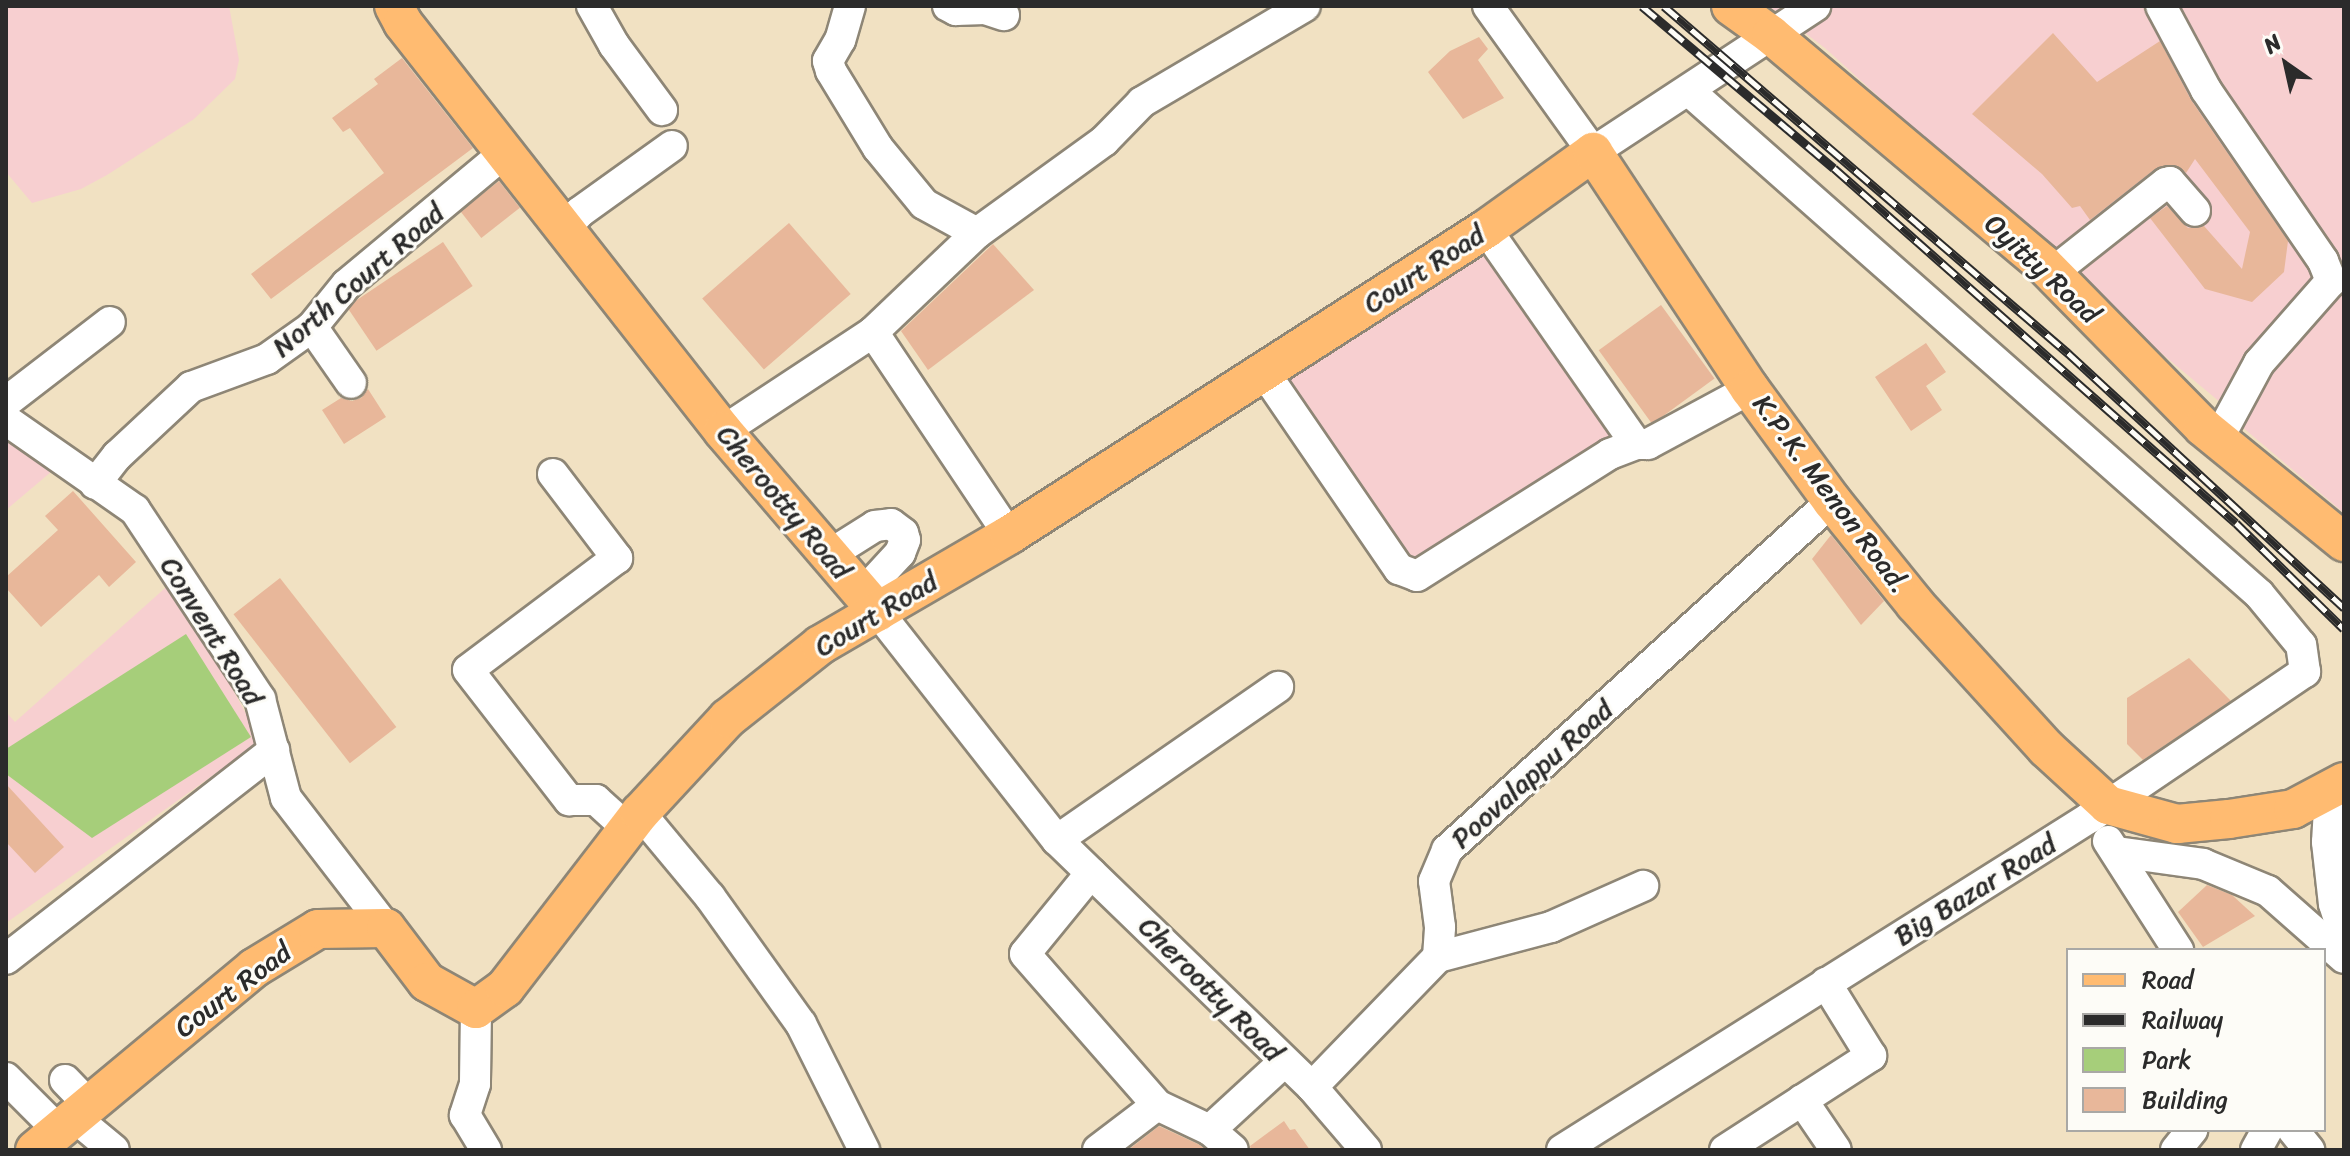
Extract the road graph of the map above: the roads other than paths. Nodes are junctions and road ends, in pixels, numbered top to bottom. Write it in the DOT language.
graph roads {
  1 [pos="394,6"];
  2 [pos="592,6"];
  3 [pos="850,6"];
  4 [pos="948,6"];
  5 [pos="1305,6"];
  6 [pos="1488,6"];
  7 [pos="1731,6"];
  8 [pos="1815,6"];
  9 [pos="2162,6"];
  10 [pos="1004,15"];
  11 [pos="1771,35"];
  12 [pos="1689,91"];
  13 [pos="662,110"];
  14 [pos="672,146"];
  15 [pos="1593,152"];
  16 [pos="504,153"];
  17 [pos="2195,211"];
  18 [pos="566,228"];
  19 [pos="1486,229"];
  20 [pos="977,233"];
  21 [pos="2052,273"];
  22 [pos="110,322"];
  23 [pos="312,327"];
  24 [pos="873,332"];
  25 [pos="1264,372"];
  26 [pos="351,383"];
  27 [pos="1750,389"];
  28 [pos="6,402"];
  29 [pos="6,420"];
  30 [pos="723,431"];
  31 [pos="2218,439"];
  32 [pos="1636,444"];
  33 [pos="553,474"];
  34 [pos="95,484"];
  35 [pos="1832,501"];
  36 [pos="1009,535"];
  37 [pos="2344,542"];
  38 [pos="829,555"];
  39 [pos="870,603"];
  40 [pos="1278,687"];
  41 [pos="274,750"];
  42 [pos="2337,787"];
  43 [pos="2098,812"];
  44 [pos="634,821"];
  45 [pos="1057,840"];
  46 [pos="2117,852"];
  47 [pos="1091,873"];
  48 [pos="1643,886"];
  49 [pos="386,928"];
  50 [pos="2344,935"];
  51 [pos="2177,948"];
  52 [pos="1438,957"];
  53 [pos="2344,958"];
  54 [pos="6,959"];
  55 [pos="1826,983"];
  56 [pos="476,1009"];
  57 [pos="1284,1062"];
  58 [pos="6,1078"];
  59 [pos="1312,1087"];
  60 [pos="1802,1100"];
  61 [pos="1157,1105"];
  62 [pos="63,1116"];
  63 [pos="1210,1130"];
  64 [pos="2190,1132"];
  65 [pos="2266,1132"];
  66 [pos="2295,1132"];
  67 [pos="1582,1145"];
  68 [pos="114,1150"];
  69 [pos="486,1150"];
  70 [pos="864,1150"];
  71 [pos="1098,1150"];
  72 [pos="1233,1150"];
  73 [pos="1366,1150"];
  74 [pos="1725,1150"];
  75 [pos="1836,1150"];
  76 [pos="2176,1150"];
  77 [pos="2256,1150"];
  78 [pos="2309,1150"];
  1 -- 16 [label="main road, Cherootty Road"];
  2 -- 13 [label="street"];
  3 -- 20 [label="street"];
  4 -- 10 [label="street"];
  5 -- 20 [label="street"];
  6 -- 15 [label="street"];
  7 -- 11 [label="main road, Oyitty Road"];
  8 -- 11 [label="street, Court Road"];
  9 -- 31 [label="street"];
  11 -- 12 [label="street, Court Road"];
  11 -- 21 [label="main road, Oyitty Road"];
  12 -- 15 [label="street, Court Road"];
  12 -- 43 [label="street, Big Bazar Road"];
  14 -- 18 [label="street"];
  15 -- 19 [label="main road, Court Road"];
  15 -- 27 [label="main road, K.P.K. Menon Road."];
  16 -- 18 [label="main road, Cherootty Road"];
  16 -- 23 [label="street, North Court Road"];
  17 -- 21 [label="street"];
  18 -- 30 [label="main road, Cherootty Road"];
  19 -- 25 [label="main road, Court Road"];
  19 -- 32 [label="street"];
  20 -- 24 [label="street"];
  21 -- 31 [label="main road, Oyitty Road"];
  22 -- 28 [label="street"];
  23 -- 26 [label="street"];
  23 -- 34 [label="street, North Court Road"];
  24 -- 30 [label="street"];
  24 -- 36 [label="street"];
  25 -- 32 [label="street"];
  25 -- 36 [label="main road, Court Road"];
  27 -- 32 [label="street"];
  27 -- 35 [label="main road, K.P.K. Menon Road."];
  29 -- 34 [label="street, Convent Road"];
  30 -- 38 [label="main road, Cherootty Road"];
  31 -- 37 [label="main road, Oyitty Road"];
  33 -- 44 [label="street"];
  34 -- 41 [label="street, Convent Road"];
  35 -- 43 [label="main road, K.P.K. Menon Road."];
  35 -- 52 [label="street, Poovalappu Road"];
  36 -- 39 [label="main road, Court Road"];
  38 -- 39 [label="main road, Cherootty Road"];
  38 -- 39 [label="street"];
  39 -- 44 [label="main road, Court Road"];
  39 -- 45 [label="street, Cherootty Road"];
  40 -- 45 [label="street"];
  41 -- 49 [label="street, Convent Road"];
  41 -- 54 [label="street"];
  42 -- 43 [label="main road"];
  42 -- 50 [label="street"];
  43 -- 46 [label="street"];
  43 -- 55 [label="street, Big Bazar Road"];
  44 -- 56 [label="main road, Court Road"];
  44 -- 70 [label="street"];
  45 -- 47 [label="street, Cherootty Road"];
  46 -- 51 [label="street"];
  46 -- 53 [label="street"];
  47 -- 57 [label="street, Cherootty Road"];
  47 -- 61 [label="street"];
  48 -- 52 [label="street"];
  49 -- 56 [label="main road"];
  49 -- 62 [label="main road, Court Road"];
  52 -- 59 [label="street"];
  55 -- 60 [label="street"];
  55 -- 67 [label="street, Big Bazar Road"];
  56 -- 69 [label="street"];
  57 -- 59 [label="street, Cherootty Road"];
  57 -- 63 [label="street"];
  58 -- 62 [label="street"];
  59 -- 73 [label="street, Cherootty Road"];
  60 -- 74 [label="street"];
  60 -- 75 [label="street"];
  61 -- 63 [label="street"];
  61 -- 71 [label="street"];
  62 -- 68 [label="street"];
  63 -- 72 [label="street"];
  64 -- 76 [label="street"];
  65 -- 77 [label="street"];
  66 -- 78 [label="street"];
}
